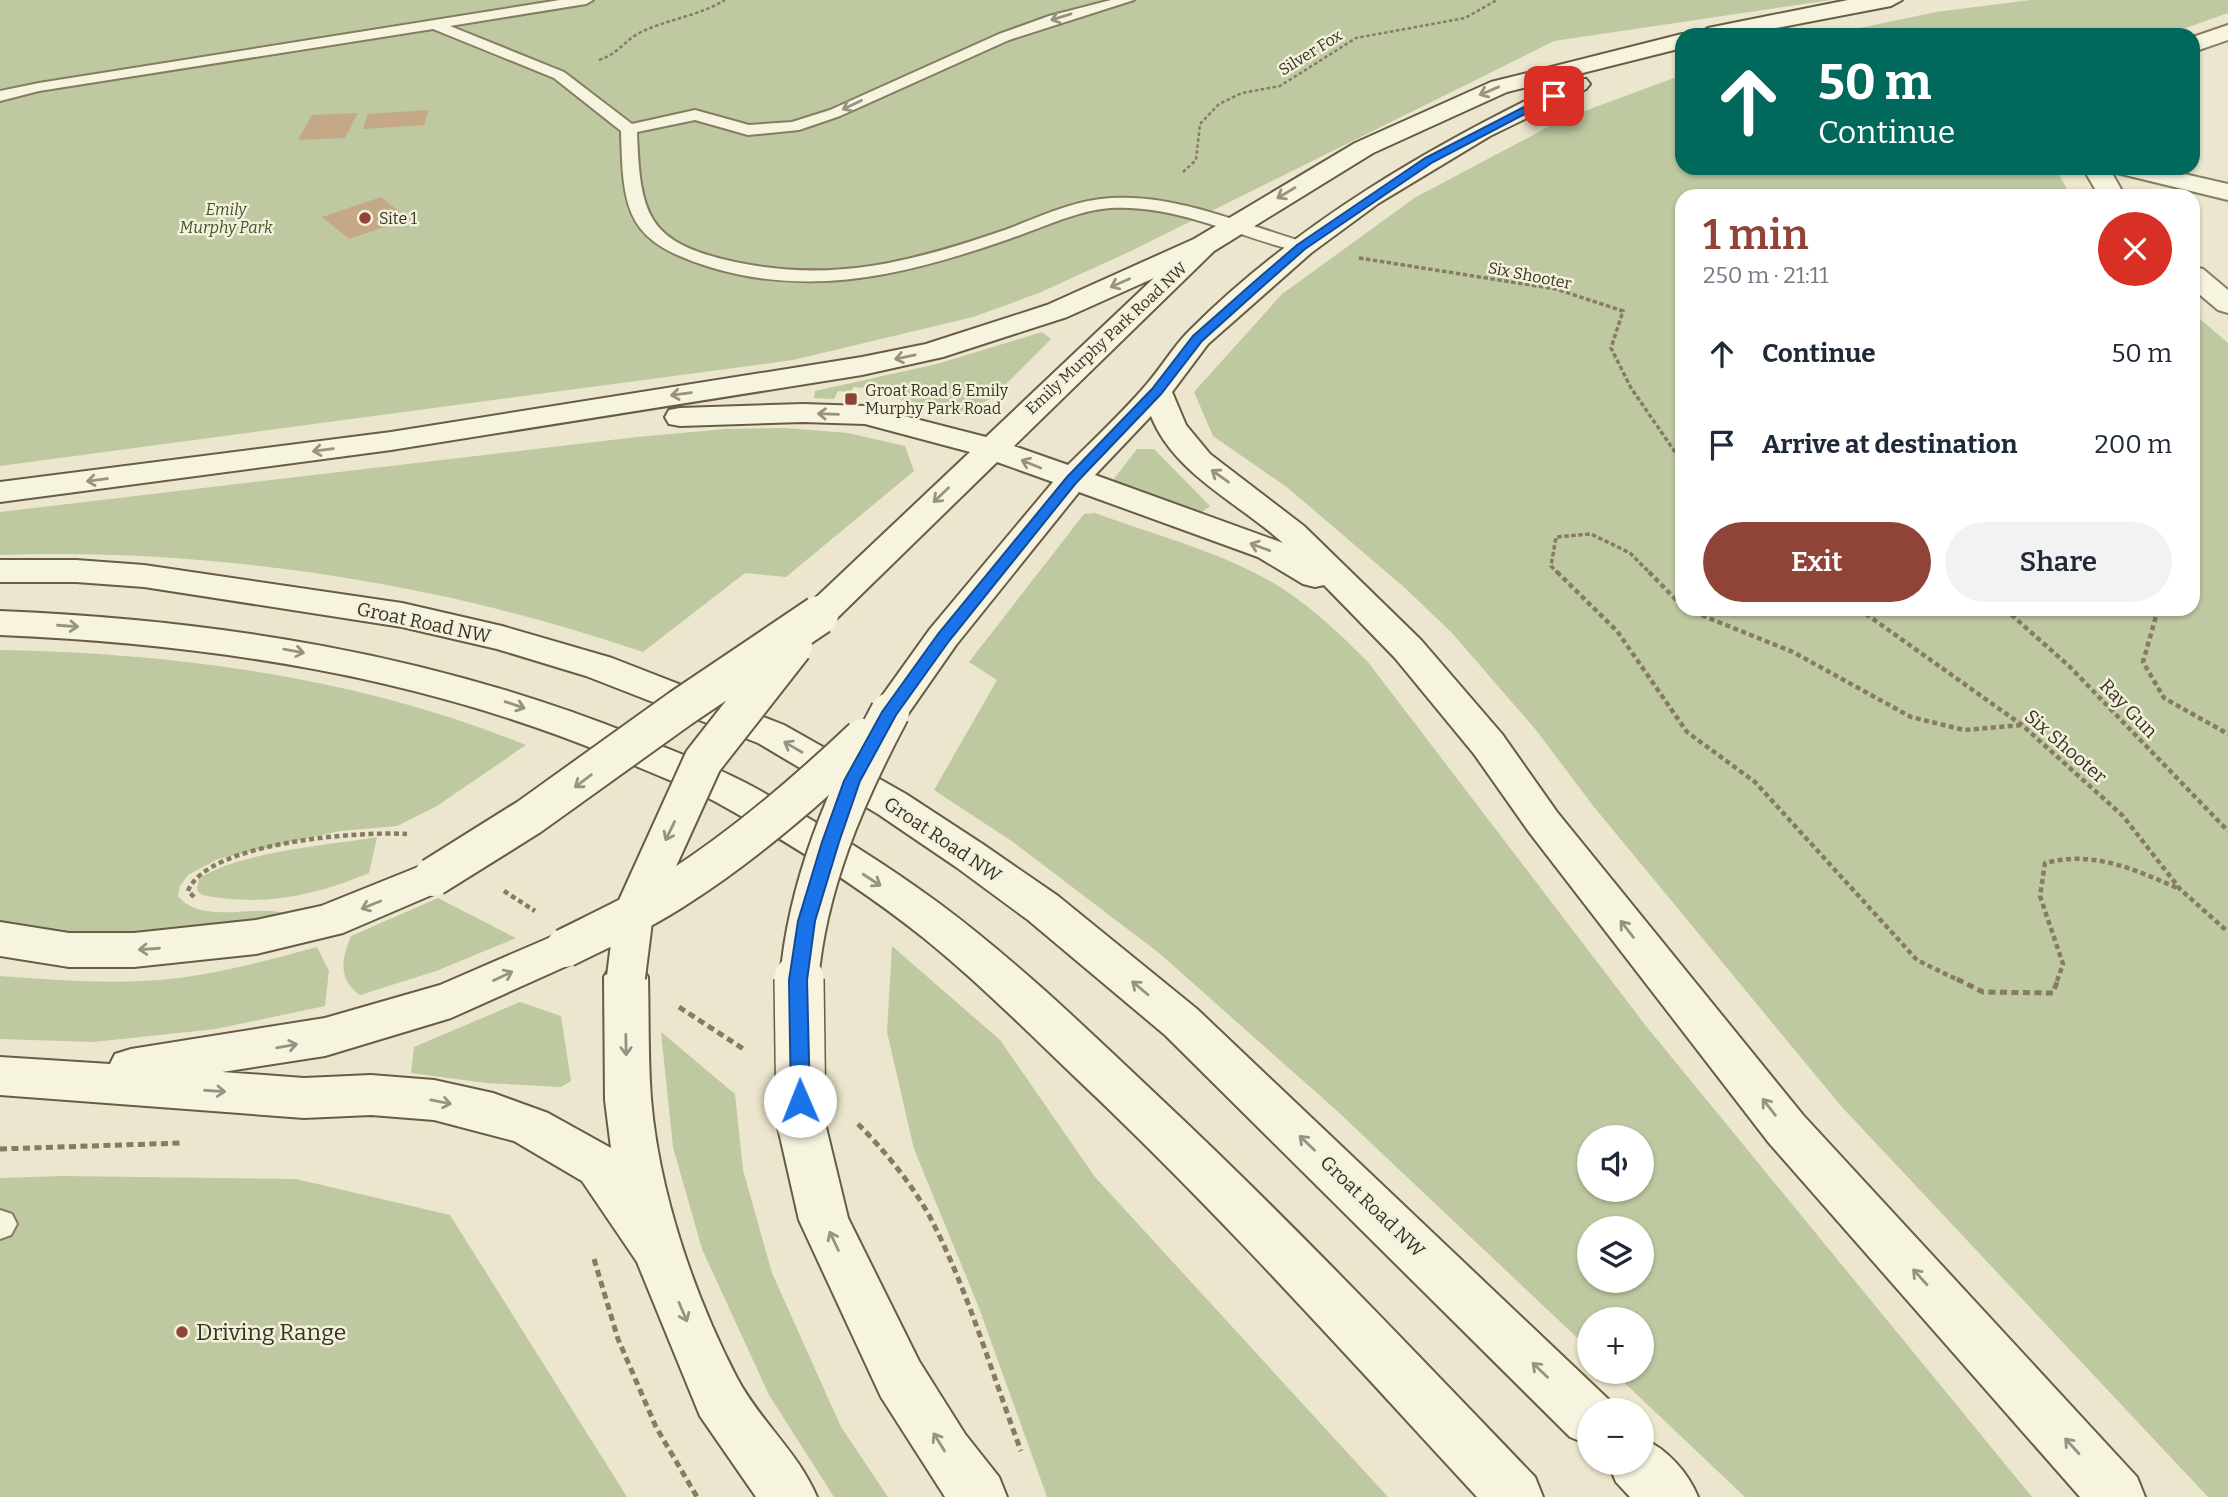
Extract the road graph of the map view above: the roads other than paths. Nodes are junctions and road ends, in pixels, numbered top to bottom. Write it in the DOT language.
graph roads {
  1 [pos="586,0"];
  2 [pos="1128,0"];
  3 [pos="1891,0"];
  4 [pos="434,24"];
  5 [pos="1745,28"];
  6 [pos="2228,32"];
  7 [pos="2200,42"];
  8 [pos="1675,43"];
  9 [pos="1650,50"];
  10 [pos="0,96"];
  11 [pos="629,129"];
  12 [pos="2156,175"];
  13 [pos="2228,192"];
  14 [pos="1230,227"];
  15 [pos="1204,245"];
  16 [pos="1301,247"];
  17 [pos="2200,281"];
  18 [pos="2228,304"];
  19 [pos="1157,392"];
  20 [pos="391,441"];
  21 [pos="990,448"];
  22 [pos="1072,480"];
  23 [pos="0,492"];
  24 [pos="0,571"];
  25 [pos="1362,603"];
  26 [pos="829,605"];
  27 [pos="0,623"];
  28 [pos="890,712"];
  29 [pos="634,913"];
  30 [pos="0,939"];
  31 [pos="0,1074"];
  32 [pos="657,1249"];
  33 [pos="1577,1406"];
  34 [pos="1647,1475"];
  35 [pos="789,1497"];
  36 [pos="979,1497"];
  37 [pos="1515,1497"];
  38 [pos="1670,1497"];
  39 [pos="2118,1497"];
  1 -- 4 [label="lane"];
  2 -- 11 [label="lane, one-way"];
  3 -- 5 [label="street"];
  4 -- 10 [label="lane"];
  4 -- 11 [label="lane"];
  6 -- 7 [label="street"];
  8 -- 9 [label="street, Emily Murphy Park Road NW"];
  9 -- 14 [label="street, Emily Murphy Park Road NW, one-way"];
  9 -- 16 [label="street, Emily Murphy Park Road NW"];
  11 -- 14 [label="lane"];
  12 -- 13 [label="street"];
  14 -- 15 [label="street, Emily Murphy Park Road NW"];
  14 -- 16 [label="lane"];
  15 -- 20 [label="street, one-way"];
  15 -- 21 [label="street, Emily Murphy Park Road NW"];
  16 -- 19 [label="street, Emily Murphy Park Road NW"];
  17 -- 18 [label="street"];
  19 -- 22 [label="street, Emily Murphy Park Road NW"];
  25 -- 19 [label="street, one-way"];
  21 -- 20 [label="street, one-way"];
  20 -- 23 [label="street, one-way"];
  22 -- 21 [label="street, one-way"];
  21 -- 26 [label="street, Emily Murphy Park Road NW, one-way"];
  25 -- 22 [label="street, one-way"];
  22 -- 28 [label="street, Emily Murphy Park Road NW"];
  33 -- 24 [label="street, Groat Road NW, one-way"];
  39 -- 25 [label="street, one-way"];
  26 -- 29 [label="street, Emily Murphy Park Road NW, one-way, bridge"];
  26 -- 30 [label="street, one-way, bridge"];
  27 -- 37 [label="street, one-way"];
  28 -- 29 [label="street, Emily Murphy Park Road NW, bridge"];
  36 -- 28 [label="street, one-way, bridge"];
  31 -- 29 [label="street, Emily Murphy Park Road NW, one-way, bridge"];
  29 -- 32 [label="street, Emily Murphy Park Road NW, one-way, bridge"];
  31 -- 32 [label="street, one-way"];
  32 -- 35 [label="street, Emily Murphy Park Road NW, one-way"];
  34 -- 38 [label="street"];
}
